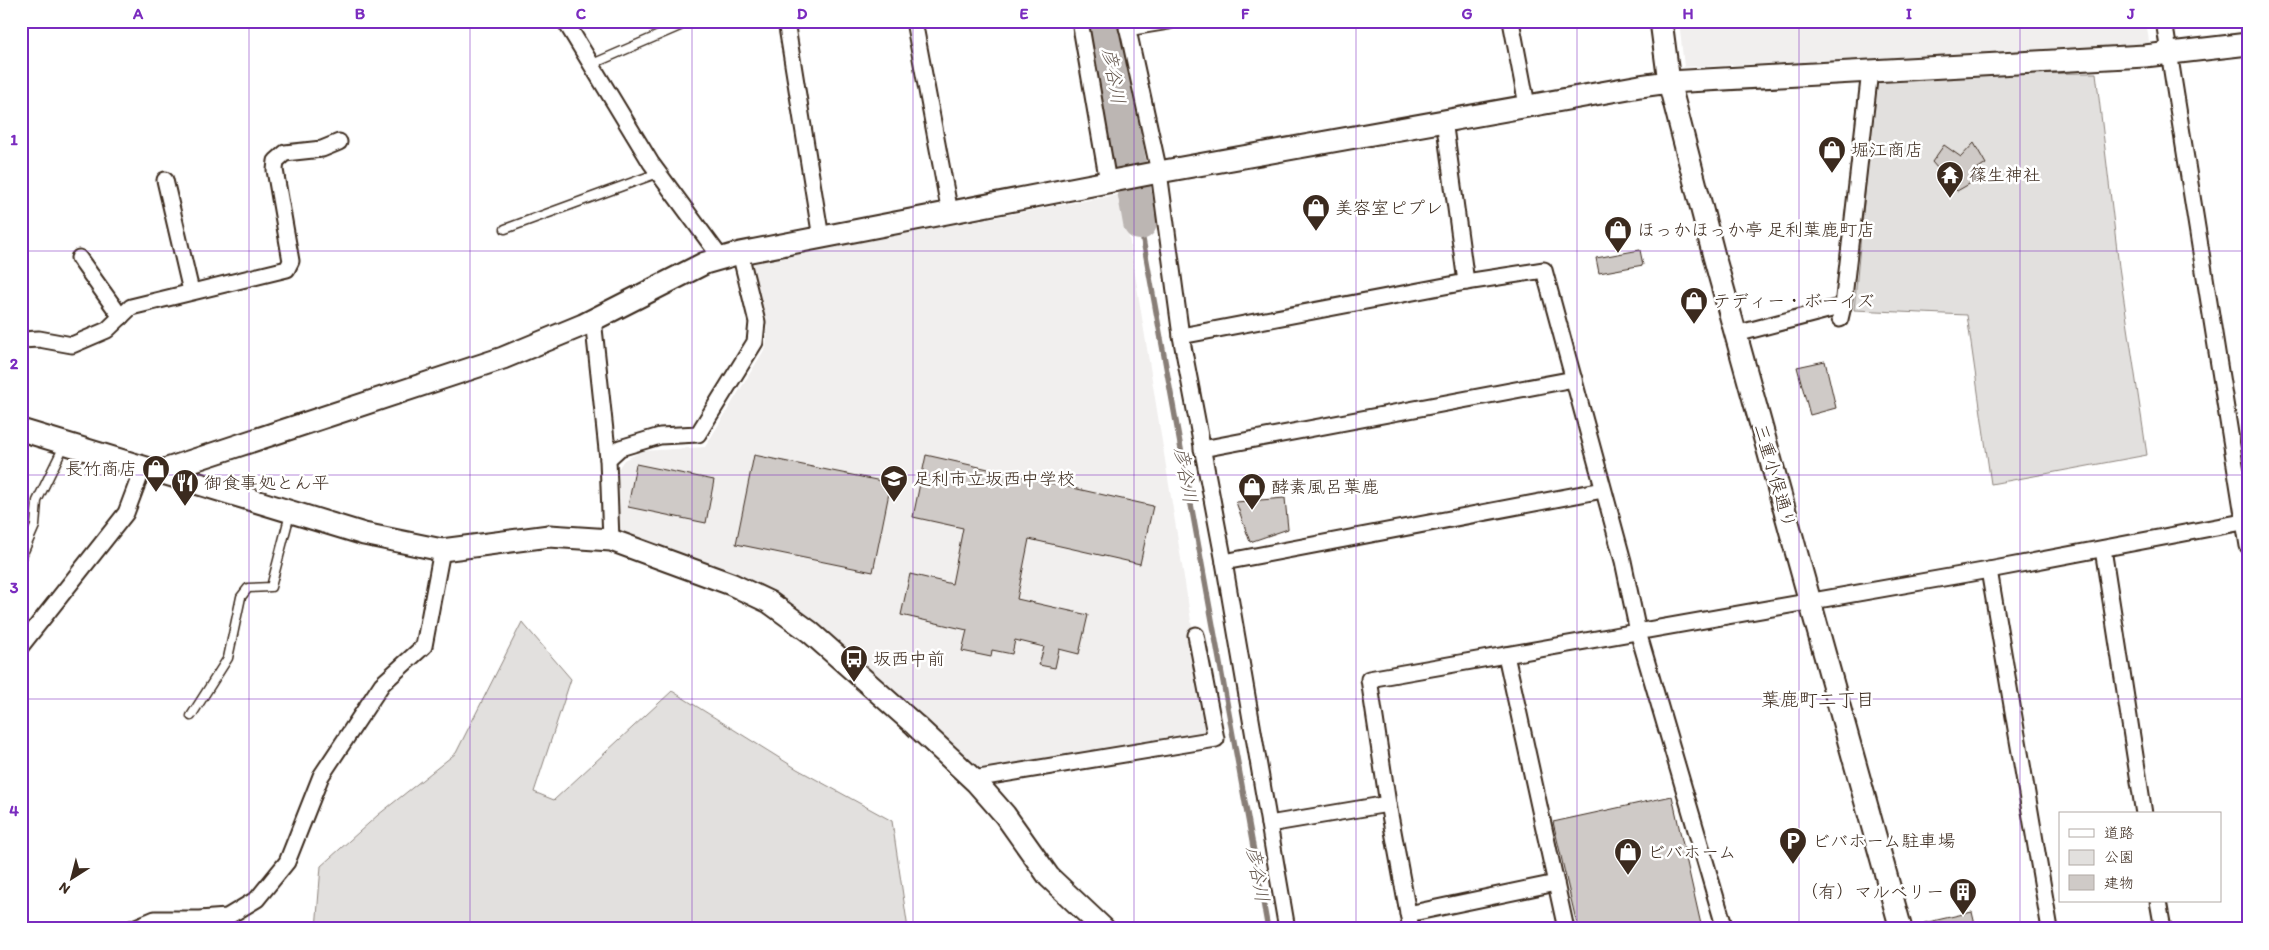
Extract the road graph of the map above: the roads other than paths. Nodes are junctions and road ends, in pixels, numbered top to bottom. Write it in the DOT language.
graph roads {
  1 [pos="565,21"];
  2 [pos="786,21"];
  3 [pos="914,21"];
  4 [pos="1080,21"];
  5 [pos="1169,21"];
  6 [pos="1511,21"];
  7 [pos="1661,21"];
  8 [pos="2164,21"];
  9 [pos="1126,25"];
  10 [pos="680,26"];
  11 [pos="2248,44"];
  12 [pos="2168,54"];
  13 [pos="590,65"];
  14 [pos="1870,71"];
  15 [pos="1669,82"];
  16 [pos="1527,105"];
  17 [pos="1444,120"];
  18 [pos="339,142"];
  19 [pos="658,173"];
  20 [pos="1154,173"];
  21 [pos="165,180"];
  22 [pos="1115,181"];
  23 [pos="950,213"];
  24 [pos="506,229"];
  25 [pos="821,238"];
  26 [pos="730,256"];
  27 [pos="79,258"];
  28 [pos="1466,282"];
  29 [pos="191,291"];
  30 [pos="121,317"];
  31 [pos="593,320"];
  32 [pos="1736,334"];
  33 [pos="1181,336"];
  34 [pos="21,340"];
  35 [pos="1574,379"];
  36 [pos="21,430"];
  37 [pos="65,444"];
  38 [pos="1202,449"];
  39 [pos="608,459"];
  40 [pos="151,470"];
  41 [pos="1603,490"];
  42 [pos="290,513"];
  43 [pos="2246,521"];
  44 [pos="611,540"];
  45 [pos="2248,546"];
  46 [pos="2103,549"];
  47 [pos="442,550"];
  48 [pos="21,558"];
  49 [pos="1224,562"];
  50 [pos="1989,570"];
  51 [pos="1810,601"];
  52 [pos="1638,632"];
  53 [pos="1196,634"];
  54 [pos="21,646"];
  55 [pos="1506,655"];
  56 [pos="191,716"];
  57 [pos="973,779"];
  58 [pos="1388,804"];
  59 [pos="2144,812"];
  60 [pos="1269,824"];
  61 [pos="1556,883"];
  62 [pos="2158,902"];
  63 [pos="1410,921"];
  64 [pos="131,929"];
  65 [pos="1104,929"];
  66 [pos="1287,929"];
  67 [pos="1566,929"];
  68 [pos="1725,929"];
  69 [pos="1901,929"];
  70 [pos="2050,929"];
  71 [pos="2162,929"];
  1 -- 13 [label="street"];
  2 -- 25 [label="street"];
  3 -- 23 [label="street"];
  4 -- 22 [label="street"];
  5 -- 9 [label="street"];
  6 -- 16 [label="street"];
  7 -- 15 [label="street, 三重小俣通り"];
  8 -- 12 [label="street"];
  9 -- 20 [label="street"];
  10 -- 13 [label="lane"];
  11 -- 12 [label="street"];
  12 -- 14 [label="street"];
  12 -- 43 [label="street"];
  13 -- 19 [label="street"];
  14 -- 15 [label="street"];
  14 -- 32 [label="street"];
  15 -- 16 [label="street"];
  15 -- 32 [label="street, 三重小俣通り"];
  16 -- 17 [label="street"];
  17 -- 20 [label="street"];
  17 -- 28 [label="street"];
  18 -- 29 [label="street"];
  19 -- 24 [label="lane"];
  19 -- 26 [label="street"];
  20 -- 22 [label="street"];
  20 -- 33 [label="street"];
  21 -- 29 [label="street"];
  22 -- 23 [label="street"];
  23 -- 25 [label="street"];
  25 -- 26 [label="street"];
  26 -- 31 [label="street"];
  26 -- 39 [label="street"];
  27 -- 30 [label="street"];
  28 -- 33 [label="street"];
  28 -- 35 [label="street"];
  29 -- 30 [label="street"];
  30 -- 34 [label="street"];
  31 -- 39 [label="street"];
  31 -- 40 [label="street"];
  32 -- 51 [label="street, 三重小俣通り"];
  33 -- 38 [label="street"];
  35 -- 38 [label="street"];
  35 -- 41 [label="street"];
  36 -- 37 [label="street"];
  37 -- 40 [label="street"];
  37 -- 48 [label="lane"];
  38 -- 49 [label="street"];
  39 -- 44 [label="street"];
  40 -- 42 [label="street"];
  40 -- 54 [label="street"];
  41 -- 49 [label="street"];
  41 -- 52 [label="street"];
  42 -- 47 [label="street"];
  42 -- 56 [label="lane"];
  43 -- 45 [label="street"];
  43 -- 46 [label="street"];
  44 -- 47 [label="street"];
  44 -- 57 [label="street"];
  46 -- 50 [label="street"];
  46 -- 59 [label="street"];
  47 -- 64 [label="street"];
  49 -- 60 [label="street"];
  50 -- 51 [label="street"];
  50 -- 70 [label="street"];
  51 -- 52 [label="street"];
  51 -- 69 [label="street, 三重小俣通り"];
  52 -- 55 [label="street"];
  52 -- 68 [label="street"];
  53 -- 57 [label="street"];
  55 -- 58 [label="street"];
  55 -- 61 [label="street"];
  57 -- 65 [label="street"];
  58 -- 60 [label="street"];
  58 -- 63 [label="street"];
  60 -- 66 [label="street"];
  61 -- 63 [label="street"];
  61 -- 67 [label="street"];
  62 -- 71 [label="street"];
}
